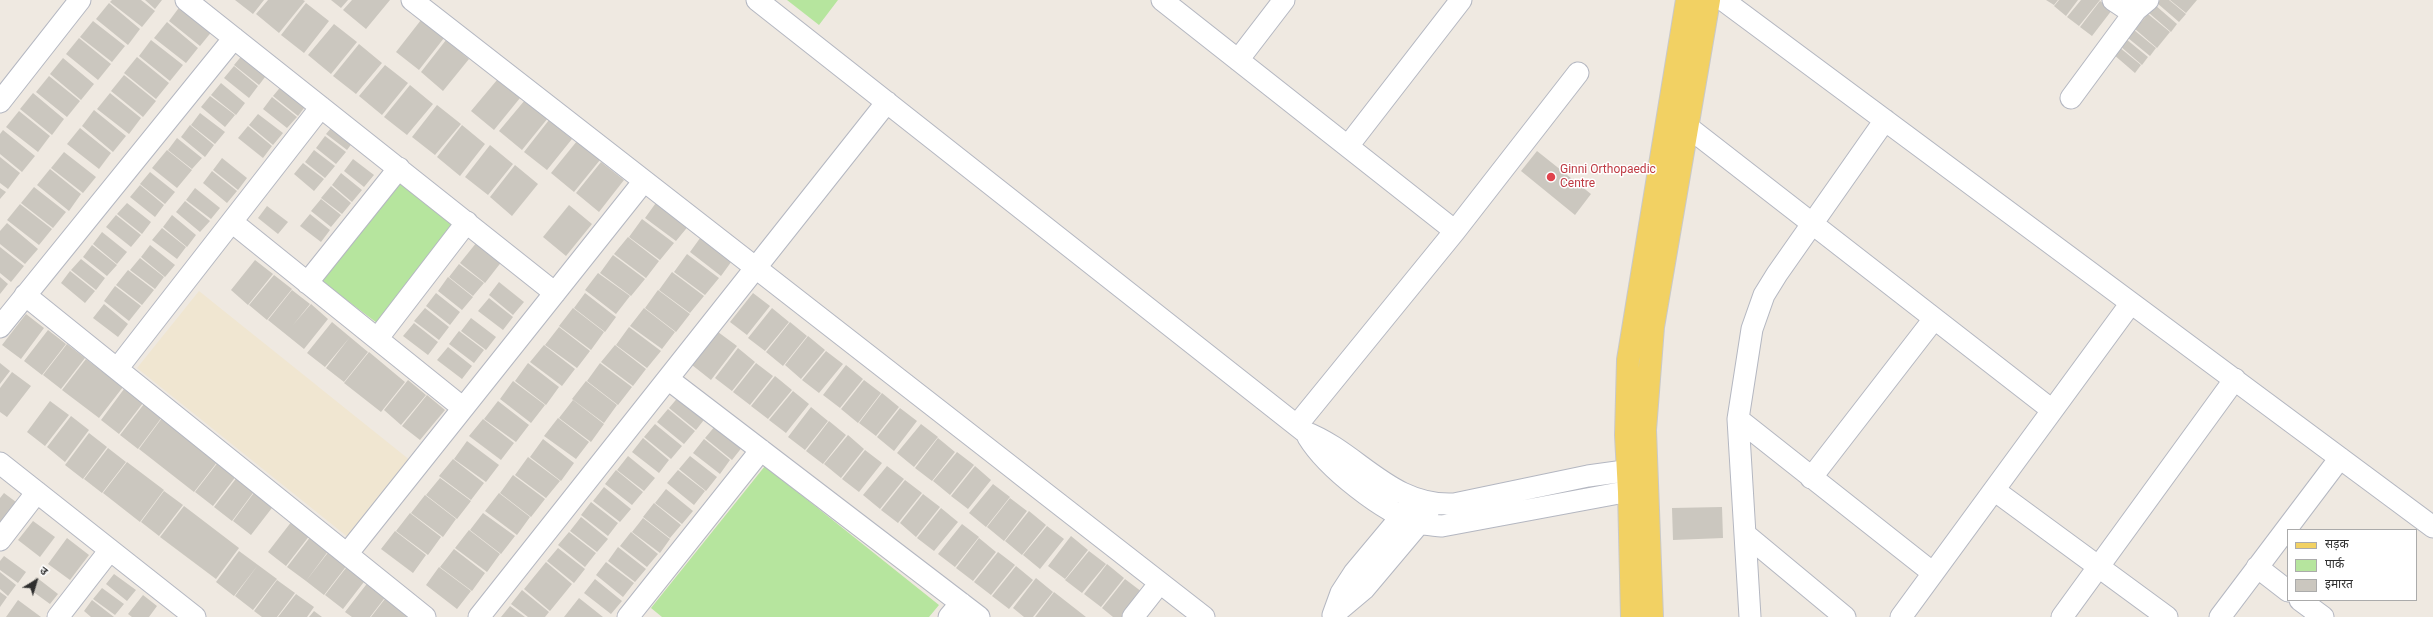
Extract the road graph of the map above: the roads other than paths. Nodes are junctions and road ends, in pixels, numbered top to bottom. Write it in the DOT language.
graph roads {
  1 [pos="80,0"];
  2 [pos="186,0"];
  3 [pos="412,0"];
  4 [pos="757,0"];
  5 [pos="1162,0"];
  6 [pos="1284,0"];
  7 [pos="1461,0"];
  8 [pos="1687,0"];
  9 [pos="1709,0"];
  10 [pos="1723,0"];
  11 [pos="2113,0"];
  12 [pos="2142,5"];
  13 [pos="234,38"];
  14 [pos="1238,60"];
  15 [pos="1578,73"];
  16 [pos="2071,98"];
  17 [pos="0,102"];
  18 [pos="887,102"];
  19 [pos="321,107"];
  20 [pos="1885,120"];
  21 [pos="1688,127"];
  22 [pos="1348,146"];
  23 [pos="399,168"];
  24 [pos="644,181"];
  25 [pos="232,222"];
  26 [pos="467,222"];
  27 [pos="1812,225"];
  28 [pos="1455,231"];
  29 [pos="755,268"];
  30 [pos="307,283"];
  31 [pos="555,293"];
  32 [pos="25,295"];
  33 [pos="2131,303"];
  34 [pos="1934,319"];
  35 [pos="0,327"];
  36 [pos="377,339"];
  37 [pos="117,369"];
  38 [pos="668,379"];
  39 [pos="2235,379"];
  40 [pos="463,408"];
  41 [pos="2052,410"];
  42 [pos="1738,419"];
  43 [pos="1301,428"];
  44 [pos="761,450"];
  45 [pos="2340,458"];
  46 [pos="0,463"];
  47 [pos="1811,478"];
  48 [pos="1638,479"];
  49 [pos="1994,490"];
  50 [pos="37,492"];
  51 [pos="1415,500"];
  52 [pos="1436,505"];
  53 [pos="1410,520"];
  54 [pos="2433,527"];
  55 [pos="1745,534"];
  56 [pos="0,540"];
  57 [pos="110,550"];
  58 [pos="347,554"];
  59 [pos="2099,566"];
  60 [pos="2257,567"];
  61 [pos="1933,573"];
  62 [pos="1159,584"];
  63 [pos="2287,590"];
  64 [pos="2301,601"];
  65 [pos="172,610"];
  66 [pos="955,610"];
  67 [pos="633,615"];
  68 [pos="1332,616"];
  69 [pos="58,617"];
  70 [pos="195,617"];
  71 [pos="425,617"];
  72 [pos="479,617"];
  73 [pos="979,617"];
  74 [pos="1133,617"];
  75 [pos="1204,617"];
  76 [pos="1632,617"];
  77 [pos="1652,617"];
  78 [pos="1750,617"];
  79 [pos="1845,617"];
  80 [pos="1901,617"];
  81 [pos="2062,617"];
  82 [pos="2167,617"];
  83 [pos="2220,617"];
  84 [pos="2323,617"];
  1 -- 17 [label="street"];
  2 -- 13 [label="street"];
  3 -- 24 [label="street"];
  4 -- 18 [label="street"];
  5 -- 14 [label="street"];
  6 -- 14 [label="street"];
  7 -- 22 [label="street"];
  8 -- 48 [label="main road"];
  9 -- 21 [label="main road"];
  10 -- 20 [label="street"];
  11 -- 12 [label="street"];
  12 -- 16 [label="street"];
  13 -- 19 [label="street"];
  13 -- 32 [label="street"];
  14 -- 22 [label="street"];
  15 -- 28 [label="street"];
  18 -- 29 [label="street"];
  18 -- 43 [label="street"];
  19 -- 23 [label="street"];
  19 -- 25 [label="street"];
  20 -- 27 [label="street"];
  20 -- 33 [label="street"];
  21 -- 27 [label="street"];
  21 -- 48 [label="main road"];
  22 -- 28 [label="street"];
  23 -- 26 [label="street"];
  23 -- 30 [label="street"];
  24 -- 29 [label="street"];
  24 -- 31 [label="street"];
  25 -- 30 [label="street"];
  25 -- 37 [label="street"];
  26 -- 31 [label="street"];
  26 -- 36 [label="street"];
  27 -- 34 [label="street"];
  27 -- 42 [label="street"];
  28 -- 43 [label="street"];
  29 -- 38 [label="street"];
  29 -- 62 [label="street"];
  30 -- 36 [label="street"];
  31 -- 40 [label="street"];
  32 -- 35 [label="street"];
  32 -- 37 [label="street"];
  33 -- 39 [label="street"];
  33 -- 41 [label="street"];
  34 -- 41 [label="street"];
  34 -- 47 [label="street"];
  36 -- 40 [label="street"];
  37 -- 58 [label="street"];
  38 -- 44 [label="street"];
  38 -- 72 [label="street"];
  39 -- 45 [label="street"];
  39 -- 59 [label="street"];
  40 -- 58 [label="street"];
  41 -- 49 [label="street"];
  42 -- 47 [label="street"];
  42 -- 55 [label="street"];
  43 -- 51 [label="street"];
  43 -- 53 [label="street"];
  44 -- 66 [label="street"];
  44 -- 67 [label="street"];
  45 -- 54 [label="street"];
  45 -- 60 [label="street"];
  46 -- 50 [label="street"];
  47 -- 61 [label="street"];
  48 -- 52 [label="street"];
  48 -- 53 [label="street"];
  48 -- 76 [label="main road"];
  48 -- 77 [label="main road"];
  49 -- 59 [label="street"];
  49 -- 61 [label="street"];
  50 -- 56 [label="street"];
  50 -- 57 [label="street"];
  51 -- 52 [label="street"];
  51 -- 53 [label="street"];
  52 -- 53 [label="street"];
  53 -- 68 [label="street"];
  55 -- 78 [label="street"];
  55 -- 79 [label="street"];
  57 -- 65 [label="street"];
  57 -- 69 [label="street"];
  58 -- 71 [label="street"];
  59 -- 81 [label="street"];
  59 -- 82 [label="street"];
  60 -- 63 [label="street"];
  60 -- 83 [label="street"];
  61 -- 80 [label="street"];
  62 -- 74 [label="street"];
  62 -- 75 [label="street"];
  64 -- 84 [label="street"];
  65 -- 70 [label="street"];
  66 -- 73 [label="street"];
}
